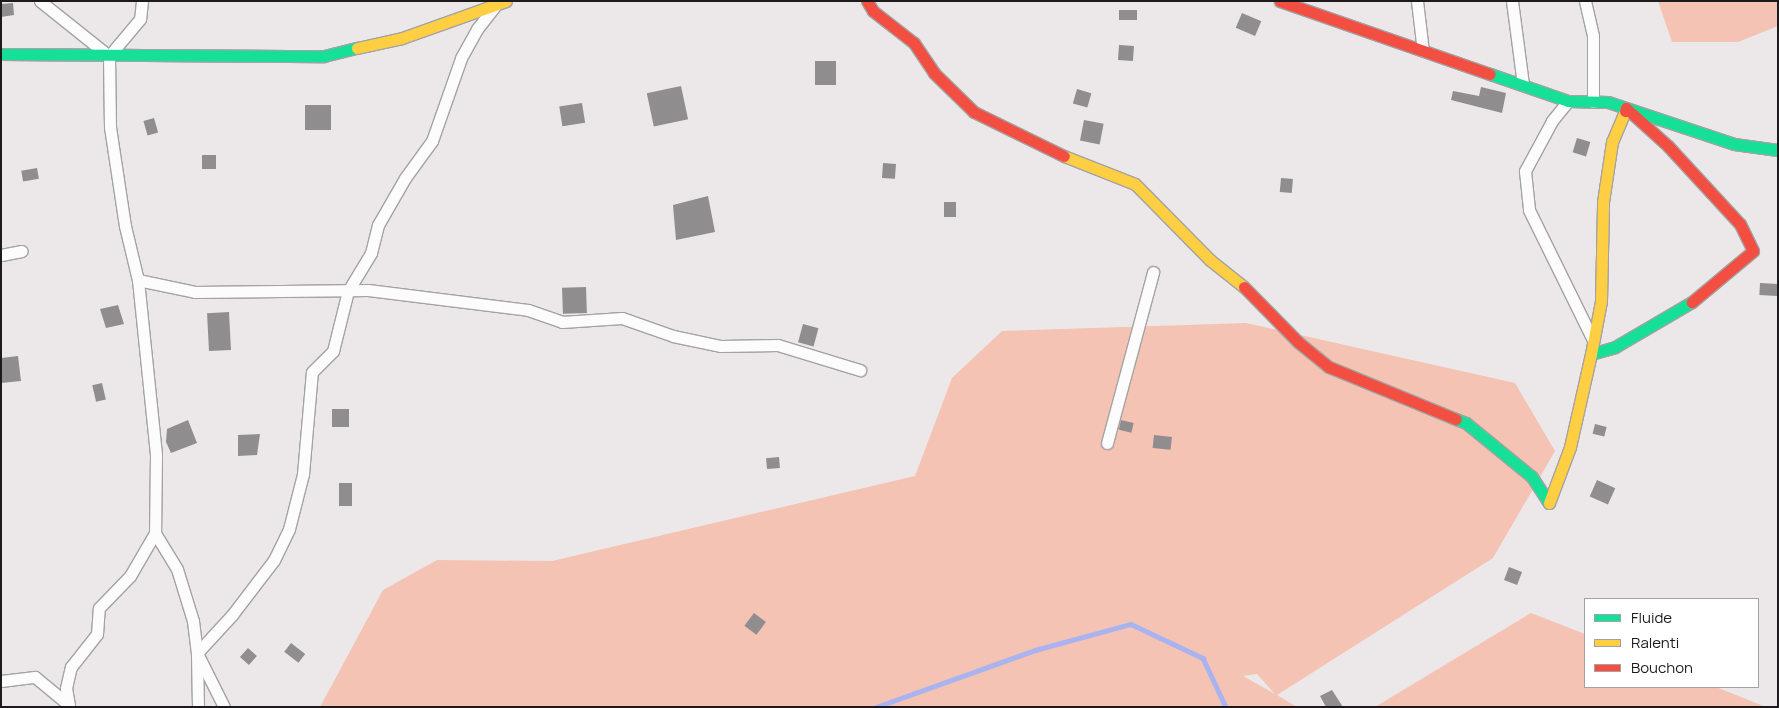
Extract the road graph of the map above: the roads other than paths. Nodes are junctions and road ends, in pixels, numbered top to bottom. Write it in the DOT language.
graph roads {
  1 [pos="40,1"];
  2 [pos="142,1"];
  3 [pos="506,1"];
  4 [pos="867,1"];
  5 [pos="1280,1"];
  6 [pos="1417,1"];
  7 [pos="1512,1"];
  8 [pos="1585,1"];
  9 [pos="496,4"];
  10 [pos="1423,50"];
  11 [pos="1,54"];
  12 [pos="109,56"];
  13 [pos="1523,85"];
  14 [pos="1568,101"];
  15 [pos="1593,102"];
  16 [pos="1626,108"];
  17 [pos="1778,150"];
  18 [pos="22,251"];
  19 [pos="1,255"];
  20 [pos="1153,272"];
  21 [pos="138,280"];
  22 [pos="348,291"];
  23 [pos="1592,340"];
  24 [pos="1591,354"];
  25 [pos="860,370"];
  26 [pos="1107,443"];
  27 [pos="155,533"];
  28 [pos="197,653"];
  29 [pos="1,680"];
  30 [pos="198,707"];
  31 [pos="224,707"];
  1 -- 12 [label="street"];
  2 -- 12 [label="street"];
  3 -- 9 [label="street"];
  4 -- 24 [label="street"];
  5 -- 10 [label="street"];
  6 -- 10 [label="street"];
  7 -- 13 [label="street"];
  8 -- 15 [label="street"];
  9 -- 12 [label="street"];
  9 -- 22 [label="street"];
  10 -- 13 [label="street"];
  11 -- 12 [label="street"];
  12 -- 21 [label="street"];
  13 -- 14 [label="street"];
  14 -- 15 [label="street"];
  14 -- 23 [label="street"];
  15 -- 16 [label="street"];
  16 -- 17 [label="street"];
  16 -- 23 [label="street"];
  16 -- 24 [label="street"];
  18 -- 19 [label="street"];
  20 -- 26 [label="street"];
  21 -- 22 [label="street"];
  21 -- 27 [label="street"];
  22 -- 25 [label="street"];
  22 -- 28 [label="street"];
  23 -- 24 [label="street"];
  27 -- 28 [label="street"];
  27 -- 29 [label="street"];
  28 -- 30 [label="street"];
  28 -- 31 [label="street"];
}
